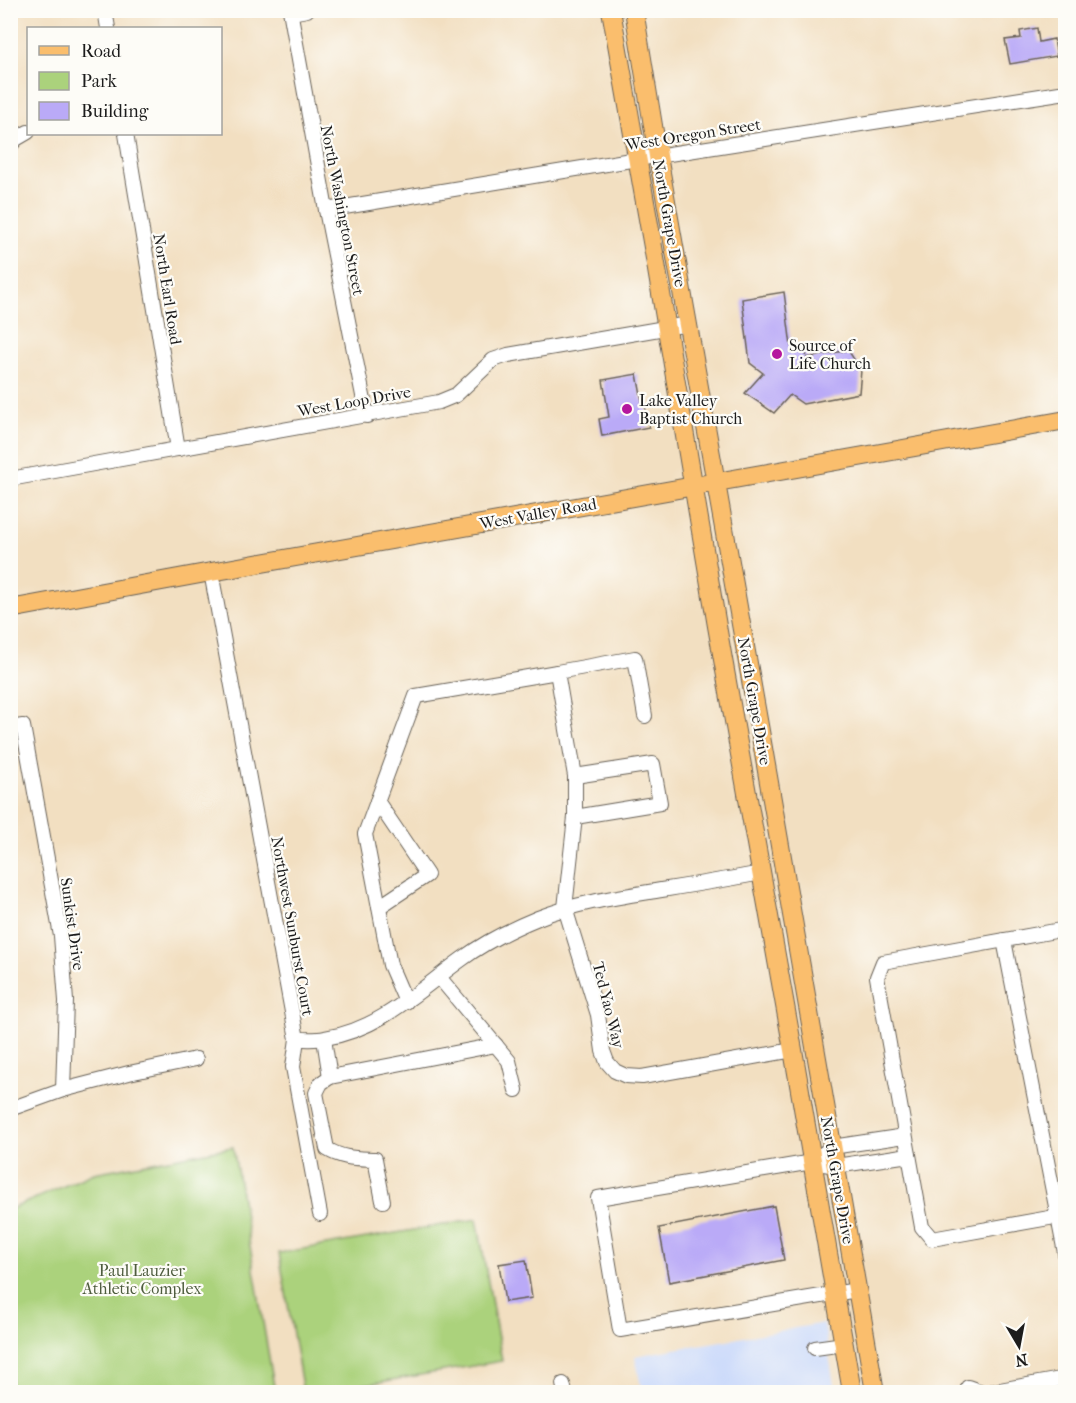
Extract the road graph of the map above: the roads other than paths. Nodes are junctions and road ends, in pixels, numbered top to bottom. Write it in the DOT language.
graph roads {
  1 [pos="105,10"];
  2 [pos="307,10"];
  3 [pos="611,10"];
  4 [pos="634,10"];
  5 [pos="290,12"];
  6 [pos="108,27"];
  7 [pos="1065,92"];
  8 [pos="27,133"];
  9 [pos="126,135"];
  10 [pos="10,146"];
  11 [pos="658,156"];
  12 [pos="637,159"];
  13 [pos="326,210"];
  14 [pos="688,324"];
  15 [pos="667,327"];
  16 [pos="367,416"];
  17 [pos="1065,420"];
  18 [pos="178,449"];
  19 [pos="10,479"];
  20 [pos="716,482"];
  21 [pos="693,486"];
  22 [pos="211,572"];
  23 [pos="10,609"];
  24 [pos="557,672"];
  25 [pos="645,716"];
  26 [pos="21,724"];
  27 [pos="575,776"];
  28 [pos="377,801"];
  29 [pos="575,817"];
  30 [pos="762,873"];
  31 [pos="379,907"];
  32 [pos="565,908"];
  33 [pos="1065,929"];
  34 [pos="1004,940"];
  35 [pos="869,960"];
  36 [pos="880,970"];
  37 [pos="439,977"];
  38 [pos="406,1002"];
  39 [pos="297,1039"];
  40 [pos="324,1039"];
  41 [pos="496,1045"];
  42 [pos="793,1050"];
  43 [pos="196,1059"];
  44 [pos="330,1077"];
  45 [pos="63,1090"];
  46 [pos="516,1090"];
  47 [pos="10,1109"];
  48 [pos="905,1136"];
  49 [pos="832,1148"];
  50 [pos="909,1155"];
  51 [pos="812,1162"];
  52 [pos="836,1166"];
  53 [pos="383,1201"];
  54 [pos="320,1214"];
  55 [pos="1061,1216"];
  56 [pos="1065,1258"];
  57 [pos="857,1290"];
  58 [pos="835,1294"];
  59 [pos="843,1344"];
  60 [pos="815,1348"];
  61 [pos="1065,1378"];
  62 [pos="968,1387"];
  63 [pos="852,1392"];
  64 [pos="875,1392"];
  65 [pos="982,1392"];
  66 [pos="989,1392"];
  1 -- 6 [label="street"];
  2 -- 5 [label="street"];
  3 -- 12 [label="main road, North Grape Drive"];
  4 -- 11 [label="main road, North Grape Drive"];
  5 -- 13 [label="street, North Washington Street"];
  7 -- 11 [label="street, West Oregon Street"];
  8 -- 10 [label="street"];
  9 -- 18 [label="street, North Earl Road"];
  11 -- 12 [label="street, West Oregon Street"];
  11 -- 14 [label="main road, North Grape Drive"];
  12 -- 13 [label="street, West Oregon Street"];
  12 -- 15 [label="main road, North Grape Drive"];
  13 -- 16 [label="street, North Washington Street"];
  14 -- 15 [label="street, West Loop Drive"];
  14 -- 20 [label="main road, North Grape Drive"];
  15 -- 16 [label="street, West Loop Drive"];
  15 -- 21 [label="main road, North Grape Drive"];
  16 -- 18 [label="street, West Loop Drive"];
  17 -- 20 [label="main road, West Valley Road"];
  18 -- 19 [label="street, West Loop Drive"];
  20 -- 21 [label="main road, West Valley Road"];
  20 -- 49 [label="main road, North Grape Drive"];
  21 -- 22 [label="main road, West Valley Road"];
  21 -- 30 [label="main road, North Grape Drive"];
  22 -- 23 [label="main road, West Valley Road"];
  22 -- 39 [label="street, Northwest Sunburst Court"];
  24 -- 25 [label="street"];
  24 -- 27 [label="street"];
  24 -- 28 [label="street"];
  26 -- 45 [label="street, Sunkist Drive"];
  27 -- 29 [label="street"];
  27 -- 29 [label="street"];
  28 -- 31 [label="street"];
  28 -- 31 [label="street"];
  29 -- 32 [label="street"];
  30 -- 32 [label="street, Northwest Sunburst Court"];
  30 -- 42 [label="main road, North Grape Drive"];
  31 -- 38 [label="street"];
  32 -- 37 [label="street, Northwest Sunburst Court"];
  32 -- 42 [label="street, Ted Yao Way"];
  33 -- 34 [label="street"];
  34 -- 36 [label="street"];
  34 -- 55 [label="street"];
  35 -- 36 [label="street"];
  36 -- 48 [label="street"];
  37 -- 38 [label="street, Northwest Sunburst Court"];
  37 -- 41 [label="street"];
  38 -- 40 [label="street, Northwest Sunburst Court"];
  39 -- 40 [label="street, Northwest Sunburst Court"];
  39 -- 54 [label="street"];
  40 -- 44 [label="street"];
  41 -- 44 [label="street"];
  41 -- 46 [label="street"];
  42 -- 51 [label="main road, North Grape Drive"];
  43 -- 45 [label="street"];
  44 -- 53 [label="street"];
  45 -- 47 [label="street"];
  48 -- 49 [label="street"];
  48 -- 50 [label="street"];
  49 -- 51 [label="street"];
  49 -- 52 [label="main road, North Grape Drive"];
  50 -- 52 [label="street"];
  50 -- 55 [label="street"];
  51 -- 52 [label="street"];
  51 -- 58 [label="main road, North Grape Drive"];
  51 -- 58 [label="street"];
  52 -- 57 [label="main road, North Grape Drive"];
  55 -- 56 [label="street"];
  57 -- 58 [label="street"];
  57 -- 64 [label="main road, North Grape Drive"];
  58 -- 59 [label="main road, North Grape Drive"];
  59 -- 60 [label="street"];
  59 -- 63 [label="main road, North Grape Drive"];
  61 -- 66 [label="street"];
  62 -- 65 [label="street"];
}
